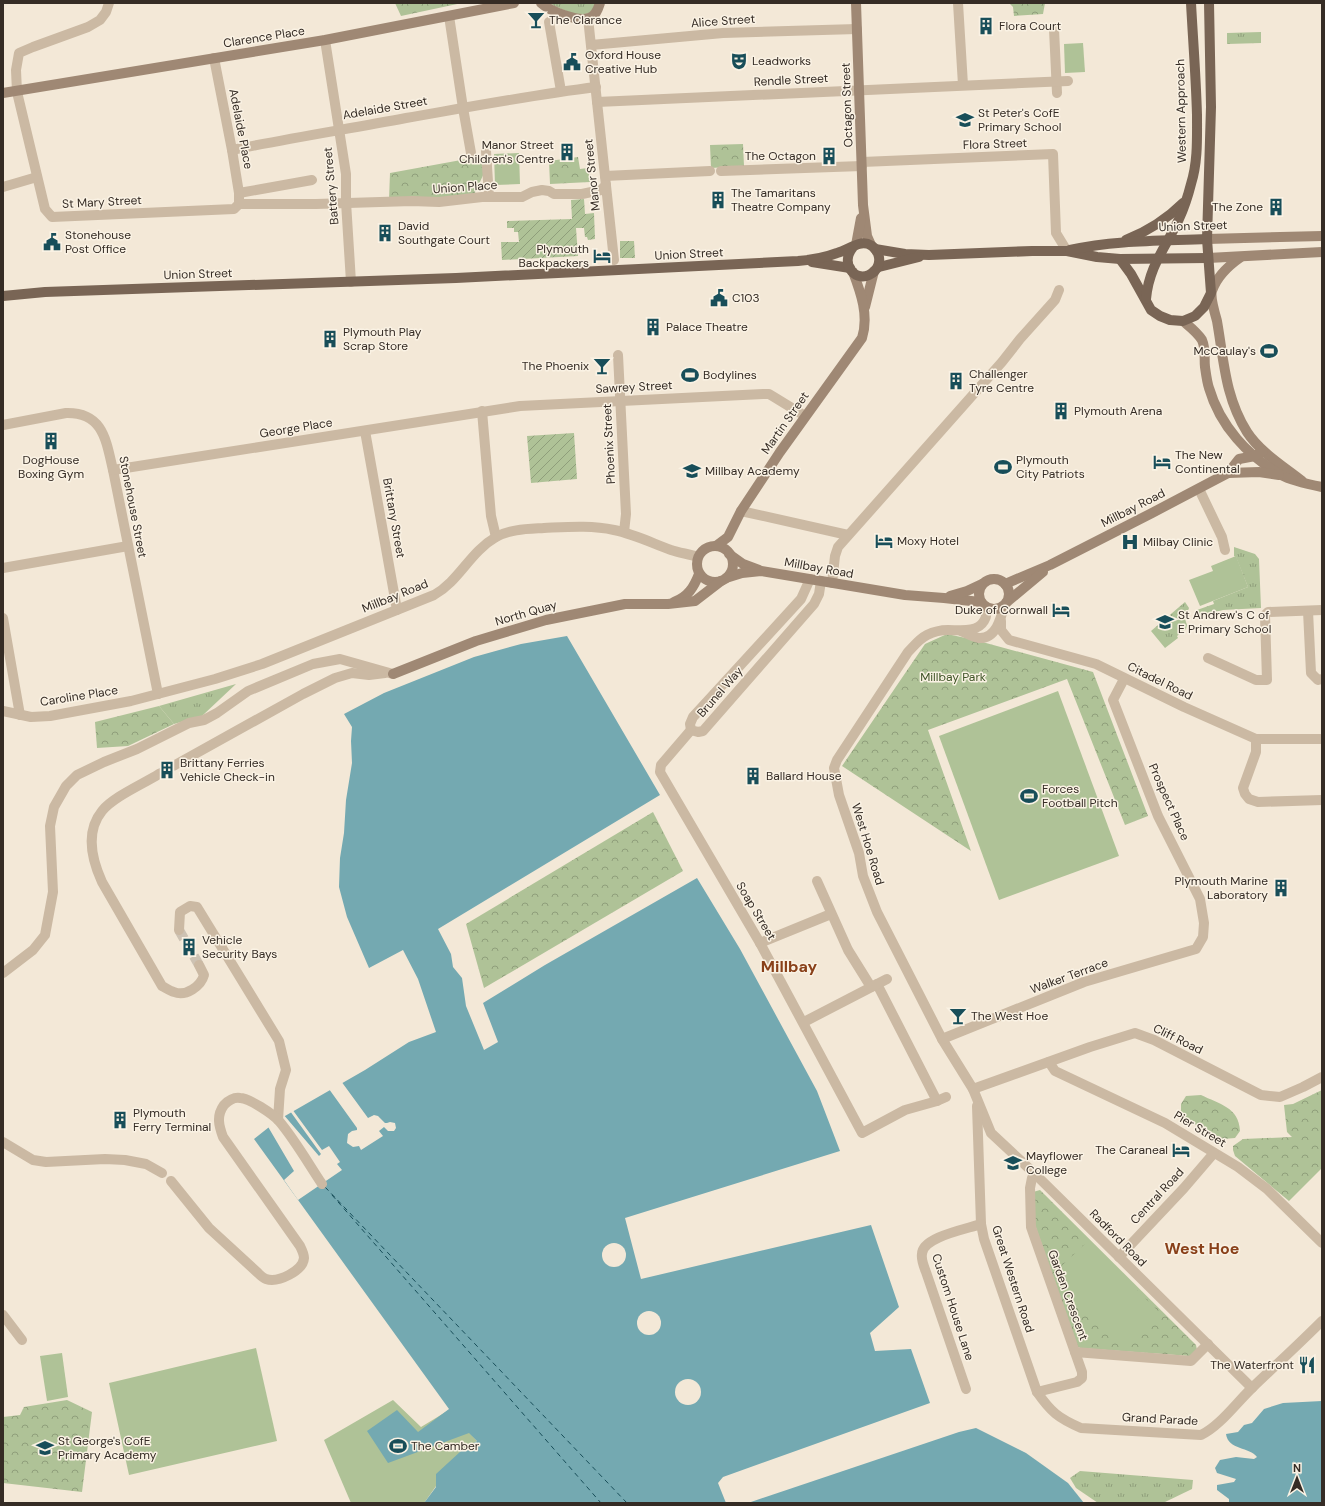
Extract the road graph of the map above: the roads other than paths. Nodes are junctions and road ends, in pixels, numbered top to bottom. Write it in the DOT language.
graph roads {
  1 [pos="109,3"];
  2 [pos="514,3"];
  3 [pos="541,3"];
  4 [pos="600,3"];
  5 [pos="856,3"];
  6 [pos="958,3"];
  7 [pos="1191,3"];
  8 [pos="1208,3"];
  9 [pos="449,16"];
  10 [pos="588,18"];
  11 [pos="549,22"];
  12 [pos="857,29"];
  13 [pos="1054,29"];
  14 [pos="325,40"];
  15 [pos="591,46"];
  16 [pos="214,58"];
  17 [pos="1062,81"];
  18 [pos="963,85"];
  19 [pos="596,87"];
  20 [pos="859,90"];
  21 [pos="560,91"];
  22 [pos="17,92"];
  23 [pos="3,93"];
  24 [pos="1057,93"];
  25 [pos="597,102"];
  26 [pos="463,108"];
  27 [pos="339,130"];
  28 [pos="232,150"];
  29 [pos="486,151"];
  30 [pos="471,153"];
  31 [pos="862,164"];
  32 [pos="710,171"];
  33 [pos="721,171"];
  34 [pos="38,177"];
  35 [pos="312,180"];
  36 [pos="606,181"];
  37 [pos="3,187"];
  38 [pos="239,193"];
  39 [pos="489,197"];
  40 [pos="1186,200"];
  41 [pos="346,202"];
  42 [pos="239,204"];
  43 [pos="863,205"];
  44 [pos="1322,236"];
  45 [pos="1207,239"];
  46 [pos="1168,240"];
  47 [pos="1111,244"];
  48 [pos="855,246"];
  49 [pos="873,247"];
  50 [pos="1066,251"];
  51 [pos="1322,252"];
  52 [pos="929,255"];
  53 [pos="1241,257"];
  54 [pos="1208,258"];
  55 [pos="1120,259"];
  56 [pos="1157,259"];
  57 [pos="614,260"];
  58 [pos="805,260"];
  59 [pos="876,269"];
  60 [pos="851,270"];
  61 [pos="351,282"];
  62 [pos="1059,290"];
  63 [pos="1211,293"];
  64 [pos="3,296"];
  65 [pos="1146,299"];
  66 [pos="864,311"];
  67 [pos="1183,321"];
  68 [pos="618,355"];
  69 [pos="620,401"];
  70 [pos="482,411"];
  71 [pos="805,416"];
  72 [pos="3,425"];
  73 [pos="365,430"];
  74 [pos="1240,442"];
  75 [pos="1259,453"];
  76 [pos="1239,459"];
  77 [pos="113,470"];
  78 [pos="1228,473"];
  79 [pos="1282,476"];
  80 [pos="1302,481"];
  81 [pos="1322,487"];
  82 [pos="1199,489"];
  83 [pos="741,511"];
  84 [pos="624,532"];
  85 [pos="848,536"];
  86 [pos="496,537"];
  87 [pos="128,546"];
  88 [pos="716,546"];
  89 [pos="1225,550"];
  90 [pos="729,554"];
  91 [pos="698,557"];
  92 [pos="1050,565"];
  93 [pos="3,568"];
  94 [pos="761,571"];
  95 [pos="699,574"];
  96 [pos="810,579"];
  97 [pos="724,580"];
  98 [pos="821,581"];
  99 [pos="832,583"];
  100 [pos="982,584"];
  101 [pos="1005,584"];
  102 [pos="944,598"];
  103 [pos="671,604"];
  104 [pos="982,604"];
  105 [pos="1006,604"];
  106 [pos="398,610"];
  107 [pos="1322,610"];
  108 [pos="1308,611"];
  109 [pos="3,618"];
  110 [pos="1001,621"];
  111 [pos="960,631"];
  112 [pos="1208,658"];
  113 [pos="393,674"];
  114 [pos="1124,679"];
  115 [pos="1322,680"];
  116 [pos="158,694"];
  117 [pos="3,711"];
  118 [pos="20,714"];
  119 [pos="692,730"];
  120 [pos="1256,739"];
  121 [pos="1322,739"];
  122 [pos="175,765"];
  123 [pos="159,774"];
  124 [pos="1322,800"];
  125 [pos="817,881"];
  126 [pos="831,914"];
  127 [pos="179,930"];
  128 [pos="1203,938"];
  129 [pos="760,943"];
  130 [pos="199,964"];
  131 [pos="3,973"];
  132 [pos="887,979"];
  133 [pos="874,985"];
  134 [pos="804,1022"];
  135 [pos="942,1039"];
  136 [pos="1049,1062"];
  137 [pos="1322,1077"];
  138 [pos="973,1089"];
  139 [pos="977,1100"];
  140 [pos="278,1120"];
  141 [pos="991,1133"];
  142 [pos="3,1142"];
  143 [pos="979,1147"];
  144 [pos="1214,1153"];
  145 [pos="162,1173"];
  146 [pos="1035,1174"];
  147 [pos="171,1181"];
  148 [pos="322,1184"];
  149 [pos="981,1224"];
  150 [pos="1322,1243"];
  151 [pos="1119,1257"];
  152 [pos="3,1315"];
  153 [pos="1322,1321"];
  154 [pos="22,1340"];
  155 [pos="1208,1344"];
  156 [pos="1075,1352"];
  157 [pos="1252,1388"];
  158 [pos="966,1389"];
  159 [pos="1037,1392"];
  1 -- 22 [label="street, St Mary Street"];
  2 -- 9 [label="street, Clarence Place"];
  3 -- 10 [label="street"];
  4 -- 10 [label="street"];
  5 -- 12 [label="street, Octagon Street"];
  6 -- 18 [label="street"];
  7 -- 40 [label="main road, Western Approach"];
  8 -- 45 [label="main road"];
  9 -- 14 [label="street, Clarence Place"];
  9 -- 26 [label="street"];
  10 -- 15 [label="street, Manor Street"];
  11 -- 21 [label="street"];
  12 -- 15 [label="street, Alice Street"];
  12 -- 20 [label="street, Octagon Street"];
  13 -- 17 [label="street"];
  14 -- 16 [label="street, Clarence Place"];
  14 -- 27 [label="street, Battery Street"];
  15 -- 19 [label="street, Manor Street"];
  16 -- 22 [label="street, Clarence Place"];
  16 -- 28 [label="street, Adelaide Place"];
  17 -- 18 [label="street, Rendle Street"];
  17 -- 24 [label="street"];
  18 -- 20 [label="street, Rendle Street"];
  19 -- 21 [label="street"];
  19 -- 25 [label="street, Manor Street"];
  20 -- 25 [label="street, Rendle Street"];
  20 -- 31 [label="street, Octagon Street"];
  21 -- 26 [label="street, Adelaide Street"];
  22 -- 23 [label="street, Clarence Place"];
  22 -- 34 [label="street, St Mary Street"];
  25 -- 36 [label="street, Manor Street"];
  26 -- 27 [label="street, Adelaide Street"];
  26 -- 30 [label="street"];
  27 -- 28 [label="street, Adelaide Street"];
  27 -- 41 [label="street, Battery Street"];
  28 -- 38 [label="street, Adelaide Place"];
  29 -- 39 [label="street"];
  31 -- 33 [label="street, Flora Street"];
  31 -- 43 [label="street, Octagon Street"];
  31 -- 50 [label="street, Flora Street"];
  32 -- 36 [label="street"];
  34 -- 37 [label="street"];
  34 -- 42 [label="street, St Mary Street"];
  35 -- 38 [label="street"];
  36 -- 39 [label="street, Union Place"];
  36 -- 57 [label="street, Manor Street"];
  38 -- 42 [label="street, Adelaide Place"];
  39 -- 41 [label="street, Union Place"];
  40 -- 46 [label="main road, Western Approach"];
  40 -- 47 [label="main road"];
  41 -- 42 [label="street"];
  41 -- 61 [label="street, Battery Street"];
  43 -- 48 [label="street, Octagon Street"];
  43 -- 49 [label="street, Octagon Street"];
  44 -- 45 [label="street, Union Street"];
  45 -- 46 [label="main road, Union Street"];
  45 -- 54 [label="main road"];
  46 -- 47 [label="main road, Union Street"];
  46 -- 56 [label="main road, Western Approach"];
  47 -- 50 [label="main road, Union Street"];
  48 -- 49 [label="main road"];
  48 -- 58 [label="main road, Union Street"];
  48 -- 60 [label="main road"];
  49 -- 52 [label="main road, Union Street"];
  49 -- 59 [label="main road"];
  50 -- 52 [label="main road, Union Street"];
  50 -- 55 [label="main road, Union Street"];
  51 -- 53 [label="street, Union Street"];
  52 -- 59 [label="main road, Union Street"];
  53 -- 54 [label="street, Union Street"];
  53 -- 63 [label="street"];
  54 -- 56 [label="main road, Union Street"];
  54 -- 63 [label="main road"];
  55 -- 56 [label="main road, Union Street"];
  55 -- 65 [label="main road"];
  56 -- 65 [label="main road"];
  58 -- 60 [label="main road, Union Street"];
  58 -- 61 [label="main road, Union Street"];
  59 -- 60 [label="main road"];
  59 -- 66 [label="street, Martin Street"];
  60 -- 66 [label="street, Martin Street"];
  61 -- 64 [label="main road, Union Street"];
  62 -- 85 [label="street"];
  63 -- 67 [label="main road"];
  63 -- 75 [label="street"];
  65 -- 67 [label="main road"];
  66 -- 71 [label="street, Martin Street"];
  67 -- 74 [label="street"];
  68 -- 69 [label="street, Phoenix Street"];
  69 -- 70 [label="street, Sawrey Street"];
  69 -- 71 [label="street, Sawrey Street"];
  69 -- 84 [label="street, Phoenix Street"];
  70 -- 73 [label="street, George Place"];
  70 -- 86 [label="street"];
  71 -- 83 [label="street, Martin Street"];
  72 -- 77 [label="street, Stonehouse Street"];
  73 -- 77 [label="street, George Place"];
  73 -- 106 [label="street, Brittany Street"];
  74 -- 75 [label="street"];
  74 -- 76 [label="street"];
  75 -- 76 [label="street"];
  75 -- 79 [label="street"];
  75 -- 80 [label="street"];
  76 -- 78 [label="street, Millbay Road"];
  77 -- 87 [label="street, Stonehouse Street"];
  78 -- 79 [label="street, Millbay Road"];
  78 -- 82 [label="street, Millbay Road"];
  79 -- 80 [label="street, Millbay Road"];
  80 -- 81 [label="street, Millbay Road"];
  82 -- 89 [label="street"];
  82 -- 92 [label="street, Millbay Road"];
  83 -- 85 [label="street"];
  83 -- 88 [label="street, Martin Street"];
  84 -- 86 [label="street, Millbay Road"];
  84 -- 91 [label="street, Millbay Road"];
  85 -- 99 [label="street"];
  86 -- 106 [label="street, Millbay Road"];
  87 -- 93 [label="street"];
  87 -- 116 [label="street, Stonehouse Street"];
  88 -- 90 [label="street"];
  88 -- 91 [label="street"];
  90 -- 94 [label="street, Millbay Road"];
  90 -- 97 [label="street"];
  91 -- 95 [label="street"];
  92 -- 101 [label="street, Millbay Road"];
  92 -- 105 [label="street, Millbay Road"];
  94 -- 96 [label="street, Millbay Road"];
  94 -- 97 [label="street, Millbay Road"];
  95 -- 97 [label="street"];
  95 -- 103 [label="street"];
  96 -- 98 [label="street, Millbay Road"];
  96 -- 119 [label="street, Brunel Way"];
  97 -- 103 [label="street, North Quay"];
  98 -- 99 [label="street, Millbay Road"];
  98 -- 119 [label="street, Brunel Way"];
  99 -- 102 [label="street, Millbay Road"];
  100 -- 101 [label="street"];
  100 -- 102 [label="street, Millbay Road"];
  100 -- 104 [label="street"];
  101 -- 105 [label="street"];
  102 -- 104 [label="street, Millbay Road"];
  103 -- 113 [label="street, North Quay"];
  104 -- 105 [label="street"];
  104 -- 111 [label="street, West Hoe Road"];
  105 -- 110 [label="street, West Hoe Road"];
  106 -- 116 [label="street, Millbay Road"];
  107 -- 108 [label="street"];
  108 -- 112 [label="street"];
  108 -- 115 [label="street"];
  109 -- 118 [label="street"];
  110 -- 111 [label="street, West Hoe Road"];
  110 -- 114 [label="street, Citadel Road"];
  111 -- 135 [label="street, West Hoe Road"];
  113 -- 122 [label="street"];
  113 -- 131 [label="street"];
  114 -- 120 [label="street, Citadel Road"];
  114 -- 128 [label="street, Prospect Place"];
  116 -- 118 [label="street, Caroline Place"];
  117 -- 118 [label="street, Caroline Place"];
  119 -- 129 [label="street, Soap Street"];
  120 -- 121 [label="street, Citadel Road"];
  120 -- 124 [label="street"];
  123 -- 130 [label="street"];
  125 -- 126 [label="street"];
  126 -- 129 [label="street"];
  126 -- 133 [label="street"];
  127 -- 140 [label="street"];
  128 -- 135 [label="street, Walker Terrace"];
  129 -- 134 [label="street, Soap Street"];
  132 -- 133 [label="street"];
  133 -- 134 [label="street"];
  133 -- 134 [label="street, Soap Street"];
  135 -- 138 [label="street, West Hoe Road"];
  136 -- 137 [label="street, Cliff Road"];
  136 -- 138 [label="street, Cliff Road"];
  136 -- 144 [label="street, Pier Street"];
  138 -- 139 [label="street, West Hoe Road"];
  139 -- 141 [label="street, Radford Road"];
  139 -- 143 [label="street, Great Western Road"];
  140 -- 147 [label="street"];
  140 -- 148 [label="street"];
  141 -- 143 [label="street"];
  141 -- 146 [label="street, Radford Road"];
  142 -- 145 [label="street"];
  143 -- 149 [label="street, Great Western Road"];
  144 -- 150 [label="street, Pier Street"];
  144 -- 151 [label="street, Central Road"];
  146 -- 151 [label="street, Radford Road"];
  146 -- 156 [label="street, Garden Crescent"];
  149 -- 158 [label="street, Custom House Lane"];
  149 -- 159 [label="street, Great Western Road"];
  151 -- 155 [label="street, Radford Road"];
  152 -- 154 [label="street"];
  153 -- 157 [label="street, Grand Parade"];
  155 -- 156 [label="street"];
  155 -- 157 [label="street, Radford Road"];
  156 -- 159 [label="street, Garden Crescent"];
  157 -- 159 [label="street, Grand Parade"];
}
